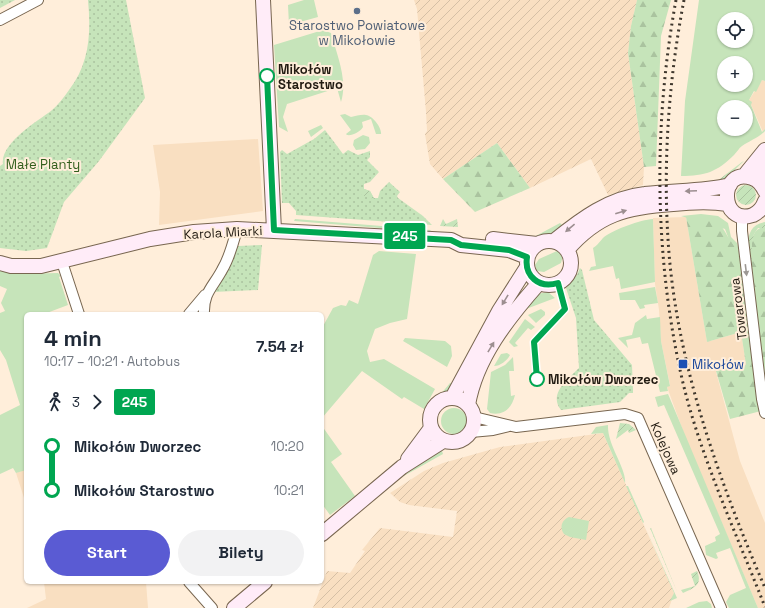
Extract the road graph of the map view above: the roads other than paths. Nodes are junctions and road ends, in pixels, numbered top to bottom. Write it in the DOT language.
graph roads {
  1 [pos="38,0"];
  2 [pos="263,0"];
  3 [pos="0,20"];
  4 [pos="765,150"];
  5 [pos="765,166"];
  6 [pos="756,182"];
  7 [pos="730,185"];
  8 [pos="728,204"];
  9 [pos="763,208"];
  10 [pos="742,216"];
  11 [pos="237,229"];
  12 [pos="274,230"];
  13 [pos="451,240"];
  14 [pos="554,242"];
  15 [pos="537,244"];
  16 [pos="567,250"];
  17 [pos="62,262"];
  18 [pos="527,262"];
  19 [pos="0,263"];
  20 [pos="539,283"];
  21 [pos="206,294"];
  22 [pos="78,312"];
  23 [pos="191,312"];
  24 [pos="204,312"];
  25 [pos="452,398"];
  26 [pos="764,399"];
  27 [pos="471,411"];
  28 [pos="765,413"];
  29 [pos="509,426"];
  30 [pos="431,428"];
  31 [pos="471,432"];
  32 [pos="443,441"];
  33 [pos="402,468"];
  34 [pos="324,532"];
  35 [pos="191,584"];
  36 [pos="262,584"];
  37 [pos="212,608"];
  38 [pos="234,608"];
  39 [pos="721,608"];
  1 -- 3 [label="street"];
  2 -- 12 [label="street"];
  4 -- 6 [label="street"];
  5 -- 6 [label="street"];
  6 -- 7 [label="street"];
  7 -- 8 [label="street"];
  7 -- 14 [label="street, one-way"];
  8 -- 10 [label="street"];
  16 -- 8 [label="street, one-way"];
  9 -- 10 [label="street"];
  10 -- 26 [label="street, Towarowa, one-way"];
  11 -- 12 [label="street, Karola Miarki"];
  11 -- 17 [label="street, Karola Miarki"];
  11 -- 21 [label="street"];
  12 -- 13 [label="street, Karola Miarki"];
  13 -- 15 [label="street, Karola Miarki"];
  13 -- 18 [label="street, Karola Miarki"];
  14 -- 15 [label="street"];
  14 -- 16 [label="street"];
  15 -- 18 [label="street"];
  16 -- 20 [label="street"];
  17 -- 19 [label="street, Karola Miarki"];
  17 -- 22 [label="street"];
  18 -- 20 [label="street"];
  18 -- 25 [label="street, one-way"];
  27 -- 20 [label="street, one-way"];
  21 -- 23 [label="street"];
  21 -- 24 [label="street"];
  25 -- 27 [label="street"];
  25 -- 30 [label="street"];
  26 -- 28 [label="street, Towarowa"];
  27 -- 29 [label="street, Kolejowa"];
  27 -- 31 [label="street"];
  29 -- 31 [label="street, Kolejowa"];
  29 -- 39 [label="street, Kolejowa"];
  30 -- 32 [label="street"];
  30 -- 33 [label="street"];
  31 -- 32 [label="street"];
  32 -- 33 [label="street"];
  33 -- 34 [label="street"];
  35 -- 37 [label="street"];
  36 -- 38 [label="street"];
}
